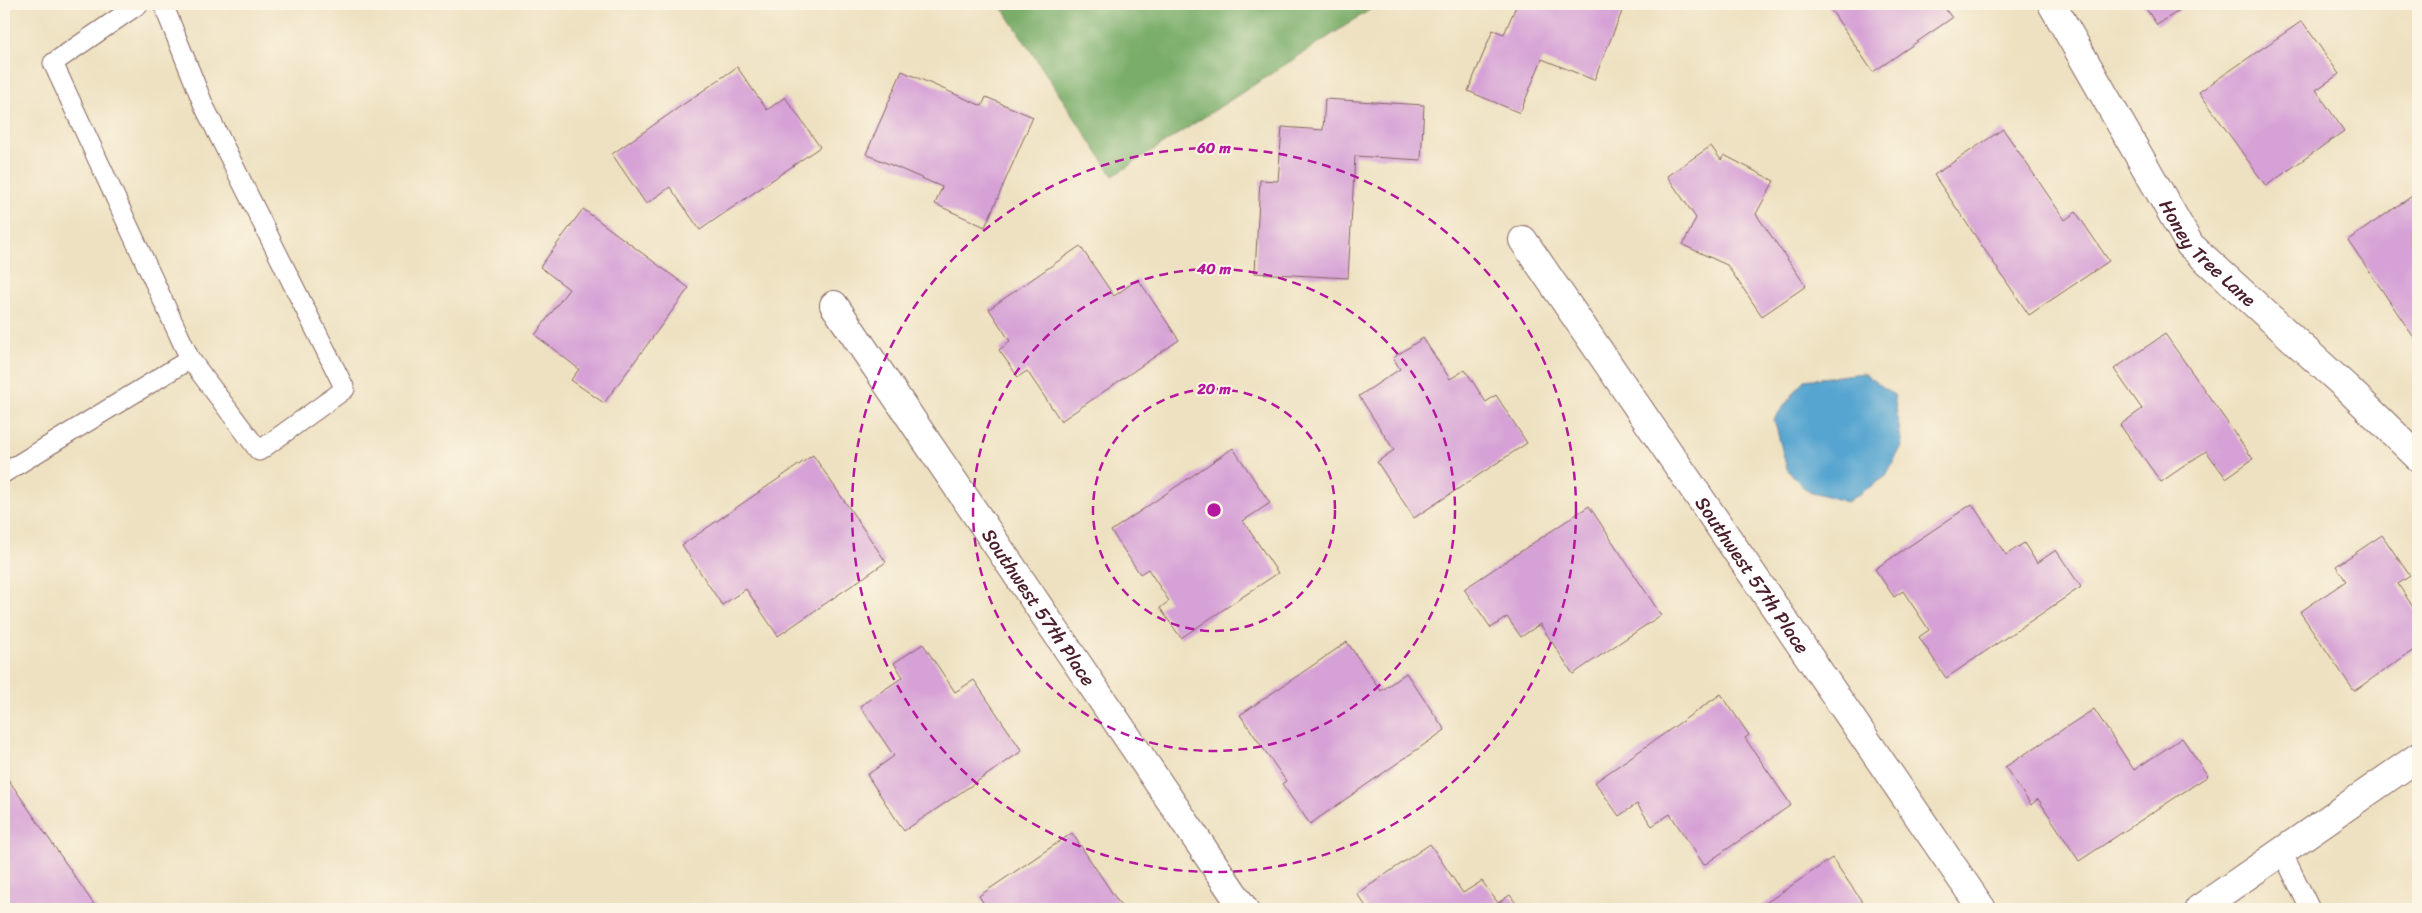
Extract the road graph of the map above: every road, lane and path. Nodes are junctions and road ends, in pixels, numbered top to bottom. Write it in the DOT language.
graph roads {
  1 [pos="139,4"];
  2 [pos="162,4"];
  3 [pos="2052,4"];
  4 [pos="1523,240"];
  5 [pos="834,305"];
  6 [pos="190,359"];
  7 [pos="2418,457"];
  8 [pos="4,473"];
  9 [pos="2418,757"];
  10 [pos="2282,852"];
  11 [pos="1244,909"];
  12 [pos="1982,909"];
  13 [pos="2199,909"];
  14 [pos="2310,909"];
  1 -- 6 [label="lane"];
  2 -- 6 [label="lane"];
  3 -- 7 [label="street, Honey Tree Lane"];
  4 -- 12 [label="street, Southwest 57th Place"];
  5 -- 11 [label="street, Southwest 57th Place"];
  6 -- 8 [label="lane"];
  9 -- 10 [label="street"];
  10 -- 13 [label="street"];
  10 -- 14 [label="lane"];
}
